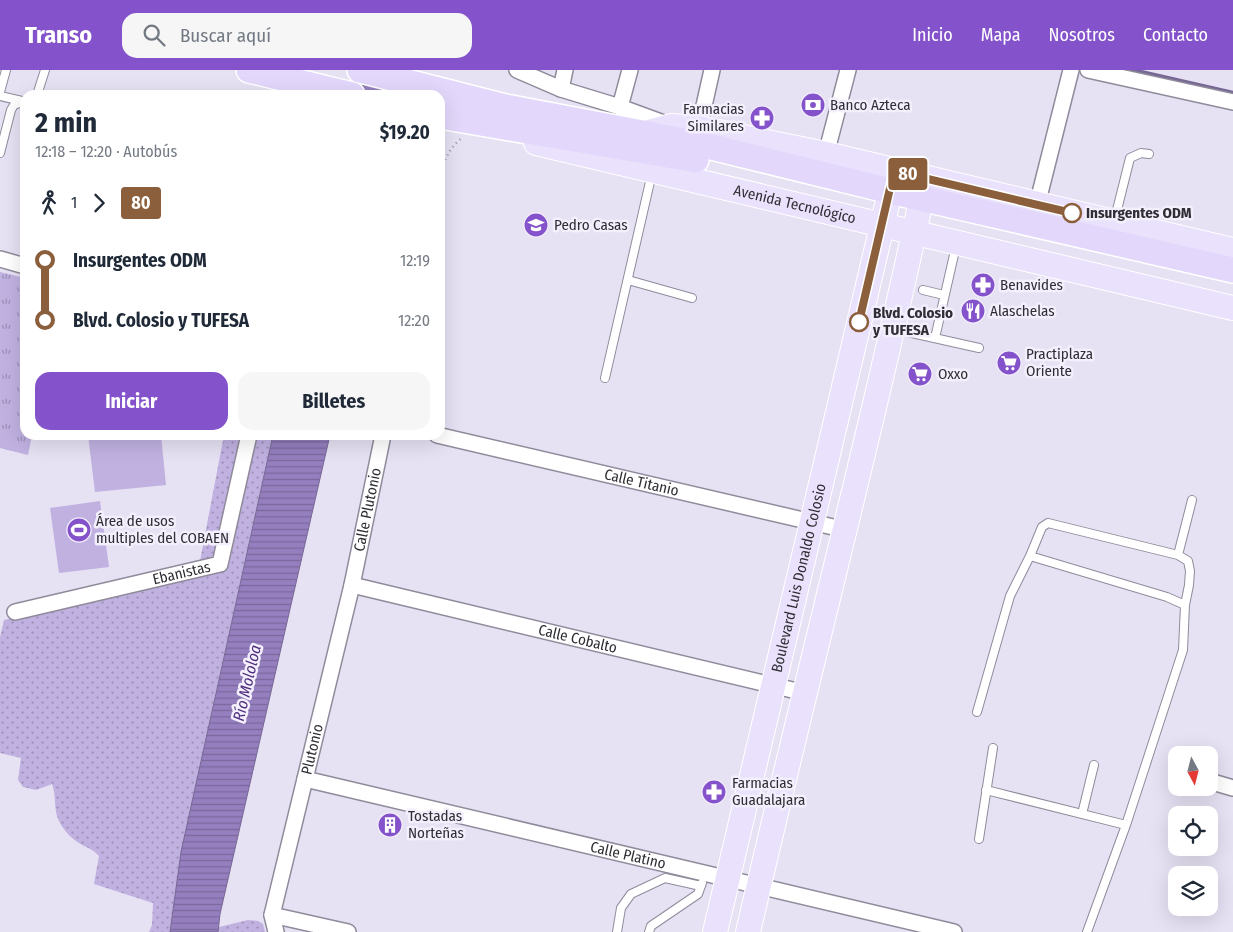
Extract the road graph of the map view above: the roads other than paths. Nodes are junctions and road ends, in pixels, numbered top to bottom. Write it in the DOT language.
graph roads {
  1 [pos="6,70"];
  2 [pos="45,70"];
  3 [pos="249,70"];
  4 [pos="360,70"];
  5 [pos="517,70"];
  6 [pos="565,70"];
  7 [pos="630,70"];
  8 [pos="712,70"];
  9 [pos="848,70"];
  10 [pos="1070,70"];
  11 [pos="1088,70"];
  12 [pos="561,89"];
  13 [pos="39,90"];
  14 [pos="332,90"];
  15 [pos="440,90"];
  16 [pos="445,91"];
  17 [pos="0,92"];
  18 [pos="0,96"];
  19 [pos="20,100"];
  20 [pos="1233,102"];
  21 [pos="20,103"];
  22 [pos="620,107"];
  23 [pos="445,117"];
  24 [pos="476,122"];
  25 [pos="671,126"];
  26 [pos="698,128"];
  27 [pos="644,133"];
  28 [pos="0,153"];
  29 [pos="826,154"];
  30 [pos="1150,154"];
  31 [pos="652,171"];
  32 [pos="888,198"];
  33 [pos="1037,205"];
  34 [pos="920,206"];
  35 [pos="1114,223"];
  36 [pos="957,242"];
  37 [pos="1233,250"];
  38 [pos="0,259"];
  39 [pos="20,265"];
  40 [pos="1233,270"];
  41 [pos="628,280"];
  42 [pos="1233,286"];
  43 [pos="923,290"];
  44 [pos="944,295"];
  45 [pos="692,298"];
  46 [pos="1233,308"];
  47 [pos="892,329"];
  48 [pos="935,338"];
  49 [pos="979,348"];
  50 [pos="605,378"];
  51 [pos="840,400"];
  52 [pos="874,409"];
  53 [pos="445,437"];
  54 [pos="248,440"];
  55 [pos="381,440"];
  56 [pos="1192,500"];
  57 [pos="812,523"];
  58 [pos="846,530"];
  59 [pos="1178,555"];
  60 [pos="1030,556"];
  61 [pos="352,585"];
  62 [pos="1184,605"];
  63 [pos="15,612"];
  64 [pos="772,684"];
  65 [pos="805,693"];
  66 [pos="977,712"];
  67 [pos="993,748"];
  68 [pos="1094,765"];
  69 [pos="305,779"];
  70 [pos="1218,784"];
  71 [pos="1233,788"];
  72 [pos="986,790"];
  73 [pos="1082,814"];
  74 [pos="1126,825"];
  75 [pos="979,839"];
  76 [pos="711,880"];
  77 [pos="759,887"];
  78 [pos="272,915"];
  79 [pos="276,932"];
  80 [pos="348,932"];
  81 [pos="617,932"];
  82 [pos="649,932"];
  83 [pos="715,932"];
  84 [pos="748,932"];
  85 [pos="954,932"];
  86 [pos="1087,932"];
  1 -- 17 [label="lane"];
  2 -- 13 [label="lane"];
  3 -- 14 [label="highway"];
  4 -- 15 [label="highway, Avenida Tecnológico"];
  5 -- 12 [label="street"];
  6 -- 12 [label="street"];
  7 -- 22 [label="street"];
  8 -- 26 [label="street"];
  9 -- 29 [label="street"];
  10 -- 33 [label="street"];
  11 -- 20 [label="street"];
  12 -- 22 [label="street"];
  16 -- 27 [label="highway, Avenida Tecnológico"];
  18 -- 19 [label="lane"];
  21 -- 28 [label="lane"];
  22 -- 25 [label="street"];
  23 -- 24 [label="highway, Avenida Tecnológico"];
  24 -- 31 [label="main road, Avenida Tecnológico"];
  24 -- 32 [label="highway, Avenida Tecnológico"];
  25 -- 26 [label="main road, Avenida Tecnológico"];
  25 -- 27 [label="main road, Avenida Tecnológico"];
  26 -- 29 [label="main road, Avenida Tecnológico"];
  27 -- 32 [label="highway, Avenida Tecnológico"];
  29 -- 32 [label="main road, Avenida Tecnológico"];
  30 -- 35 [label="lane"];
  31 -- 32 [label="main road, Avenida Tecnológico"];
  31 -- 41 [label="lane"];
  32 -- 34 [label="highway, Avenida Tecnológico"];
  32 -- 34 [label="main road, Avenida Tecnológico"];
  32 -- 51 [label="main road, Boulevard Luis Donaldo Colosio"];
  33 -- 34 [label="main road, Avenida Tecnológico"];
  33 -- 35 [label="main road, Avenida Tecnológico"];
  34 -- 36 [label="main road, Avenida Tecnológico"];
  34 -- 40 [label="highway, Avenida Tecnológico"];
  34 -- 42 [label="highway, Avenida Tecnológico"];
  34 -- 47 [label="main road"];
  35 -- 37 [label="main road, Avenida Tecnológico"];
  36 -- 44 [label="lane"];
  36 -- 46 [label="main road, Avenida Tecnológico"];
  38 -- 39 [label="street"];
  41 -- 45 [label="lane"];
  41 -- 50 [label="lane"];
  43 -- 44 [label="lane"];
  44 -- 48 [label="lane"];
  47 -- 48 [label="lane"];
  47 -- 52 [label="main road"];
  48 -- 49 [label="lane"];
  51 -- 52 [label="main road"];
  51 -- 57 [label="main road, Boulevard Luis Donaldo Colosio"];
  52 -- 58 [label="main road"];
  53 -- 57 [label="street, Calle Titanio"];
  54 -- 63 [label="street, Ebanistas"];
  55 -- 61 [label="street, Calle Plutonio"];
  56 -- 59 [label="lane"];
  57 -- 58 [label="street, Calle Titanio"];
  57 -- 64 [label="main road, Boulevard Luis Donaldo Colosio"];
  58 -- 65 [label="main road"];
  59 -- 60 [label="lane"];
  59 -- 62 [label="lane"];
  60 -- 62 [label="lane"];
  60 -- 66 [label="lane"];
  61 -- 64 [label="street, Calle Cobalto"];
  61 -- 69 [label="street, Plutonio"];
  62 -- 74 [label="lane"];
  64 -- 65 [label="street, Calle Cobalto"];
  64 -- 76 [label="main road, Boulevard Luis Donaldo Colosio"];
  65 -- 77 [label="main road"];
  67 -- 72 [label="lane"];
  68 -- 73 [label="lane"];
  69 -- 76 [label="street, Calle Platino"];
  69 -- 78 [label="street, Plutonio"];
  70 -- 71 [label="street"];
  72 -- 73 [label="lane"];
  72 -- 75 [label="lane"];
  73 -- 74 [label="lane"];
  74 -- 86 [label="lane"];
  76 -- 77 [label="street, Calle Platino"];
  76 -- 81 [label="lane"];
  76 -- 82 [label="lane"];
  76 -- 83 [label="main road, Boulevard Luis Donaldo Colosio"];
  77 -- 84 [label="main road"];
  77 -- 85 [label="street, Calle Platino"];
  78 -- 79 [label="street"];
  78 -- 80 [label="street"];
}
